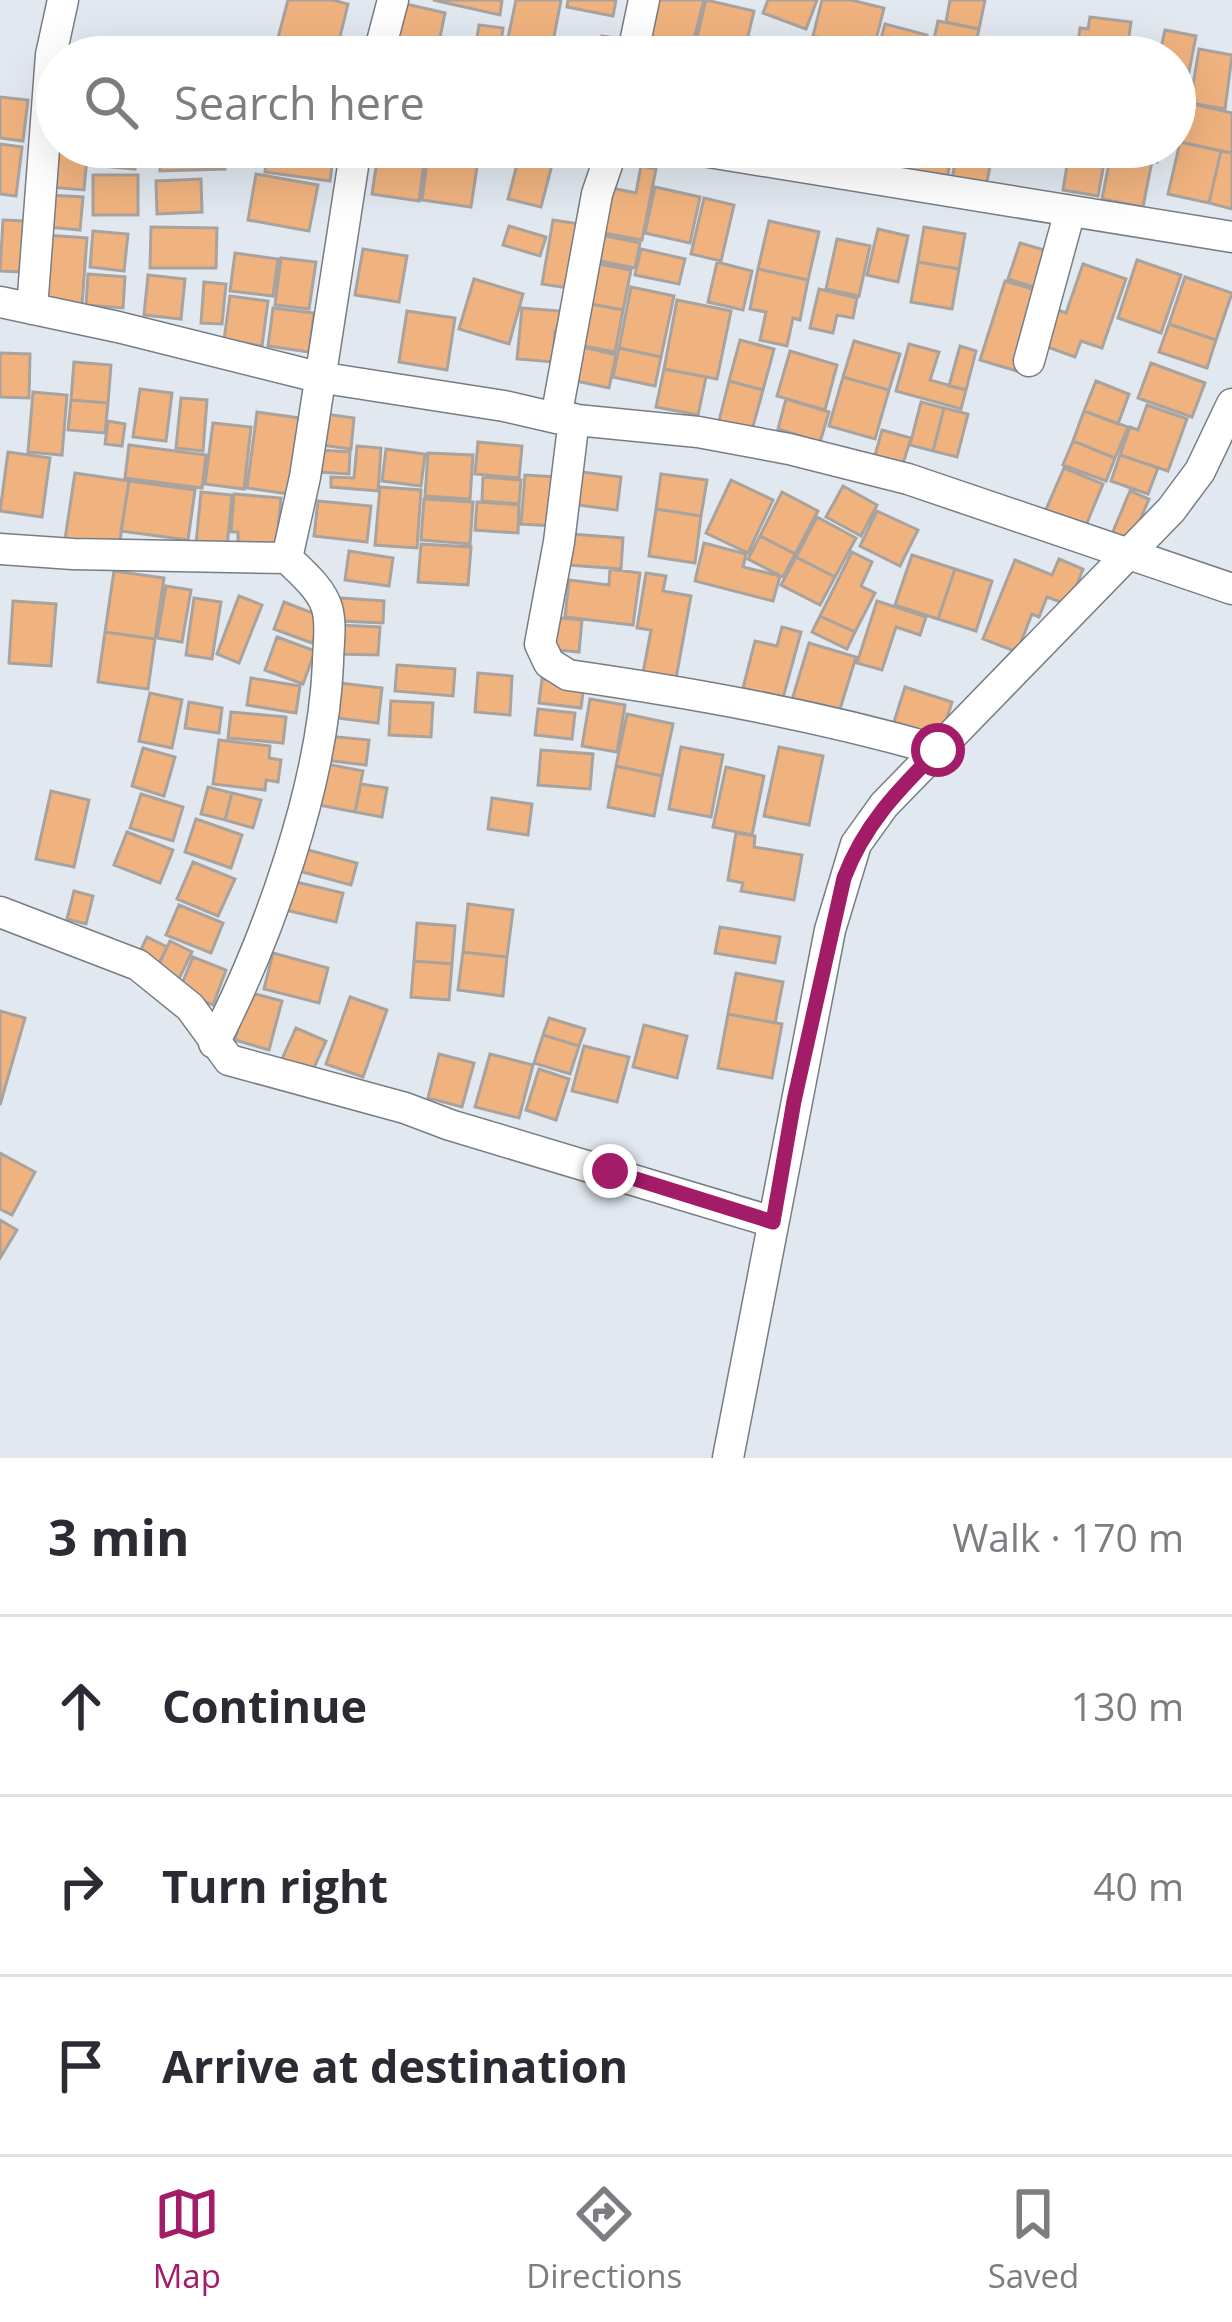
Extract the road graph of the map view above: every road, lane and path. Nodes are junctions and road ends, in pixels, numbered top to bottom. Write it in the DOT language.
graph roads {
  1 [pos="63,0"];
  2 [pos="393,0"];
  3 [pos="644,0"];
  4 [pos="55,36"];
  5 [pos="383,36"];
  6 [pos="636,36"];
  7 [pos="43,168"];
  8 [pos="353,168"];
  9 [pos="606,168"];
  10 [pos="807,168"];
  11 [pos="1070,211"];
  12 [pos="1232,237"];
  13 [pos="0,302"];
  14 [pos="32,308"];
  15 [pos="1029,362"];
  16 [pos="319,377"];
  17 [pos="1232,404"];
  18 [pos="565,418"];
  19 [pos="0,549"];
  20 [pos="1131,555"];
  21 [pos="286,557"];
  22 [pos="1232,589"];
  23 [pos="938,750"];
  24 [pos="0,912"];
  25 [pos="214,1043"];
  26 [pos="773,1222"];
  27 [pos="728,1458"];
  1 -- 4 [label="street"];
  2 -- 5 [label="street"];
  3 -- 6 [label="street"];
  7 -- 14 [label="street"];
  8 -- 16 [label="street"];
  9 -- 18 [label="street"];
  10 -- 11 [label="street"];
  11 -- 12 [label="street"];
  11 -- 15 [label="street"];
  13 -- 14 [label="street"];
  14 -- 16 [label="street"];
  16 -- 18 [label="street"];
  16 -- 21 [label="street"];
  17 -- 20 [label="street"];
  18 -- 20 [label="street"];
  18 -- 23 [label="street"];
  19 -- 21 [label="street"];
  20 -- 22 [label="street"];
  20 -- 23 [label="street"];
  21 -- 25 [label="street"];
  23 -- 26 [label="street"];
  24 -- 25 [label="street"];
  25 -- 26 [label="street"];
  26 -- 27 [label="street"];
}
